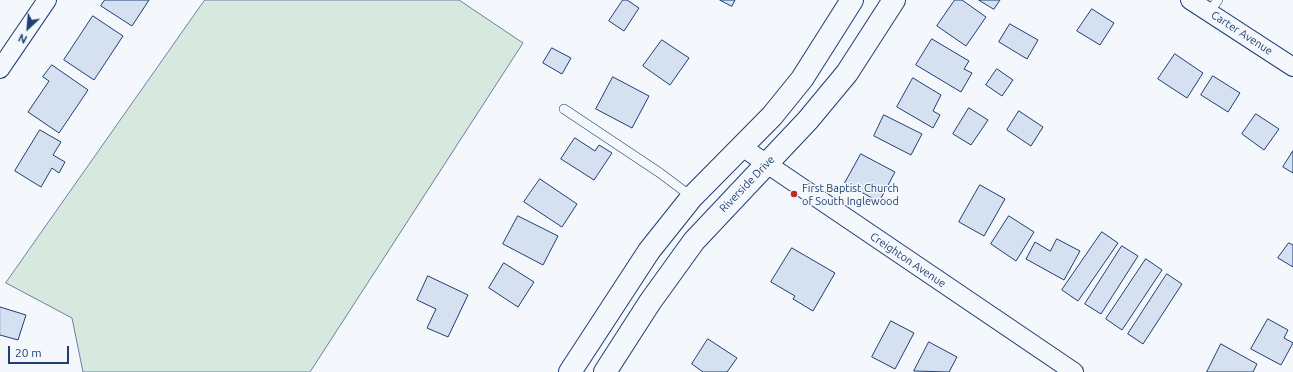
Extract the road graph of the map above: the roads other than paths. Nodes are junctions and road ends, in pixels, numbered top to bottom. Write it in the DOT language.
graph roads {
  1 [pos="48,0"];
  2 [pos="852,0"];
  3 [pos="894,0"];
  4 [pos="1190,0"];
  5 [pos="1213,6"];
  6 [pos="1293,67"];
  7 [pos="0,69"];
  8 [pos="564,109"];
  9 [pos="742,148"];
  10 [pos="766,164"];
  11 [pos="692,197"];
  12 [pos="570,372"];
  13 [pos="605,372"];
  14 [pos="1074,372"];
  1 -- 7 [label="street"];
  2 -- 9 [label="street"];
  3 -- 10 [label="street, Riverside Drive"];
  4 -- 5 [label="street, Carter Avenue"];
  5 -- 6 [label="street, Carter Avenue"];
  8 -- 11 [label="lane"];
  9 -- 10 [label="street, Creighton Avenue"];
  9 -- 11 [label="street"];
  10 -- 13 [label="street, Riverside Drive"];
  10 -- 14 [label="street, Creighton Avenue"];
  11 -- 12 [label="street"];
}
